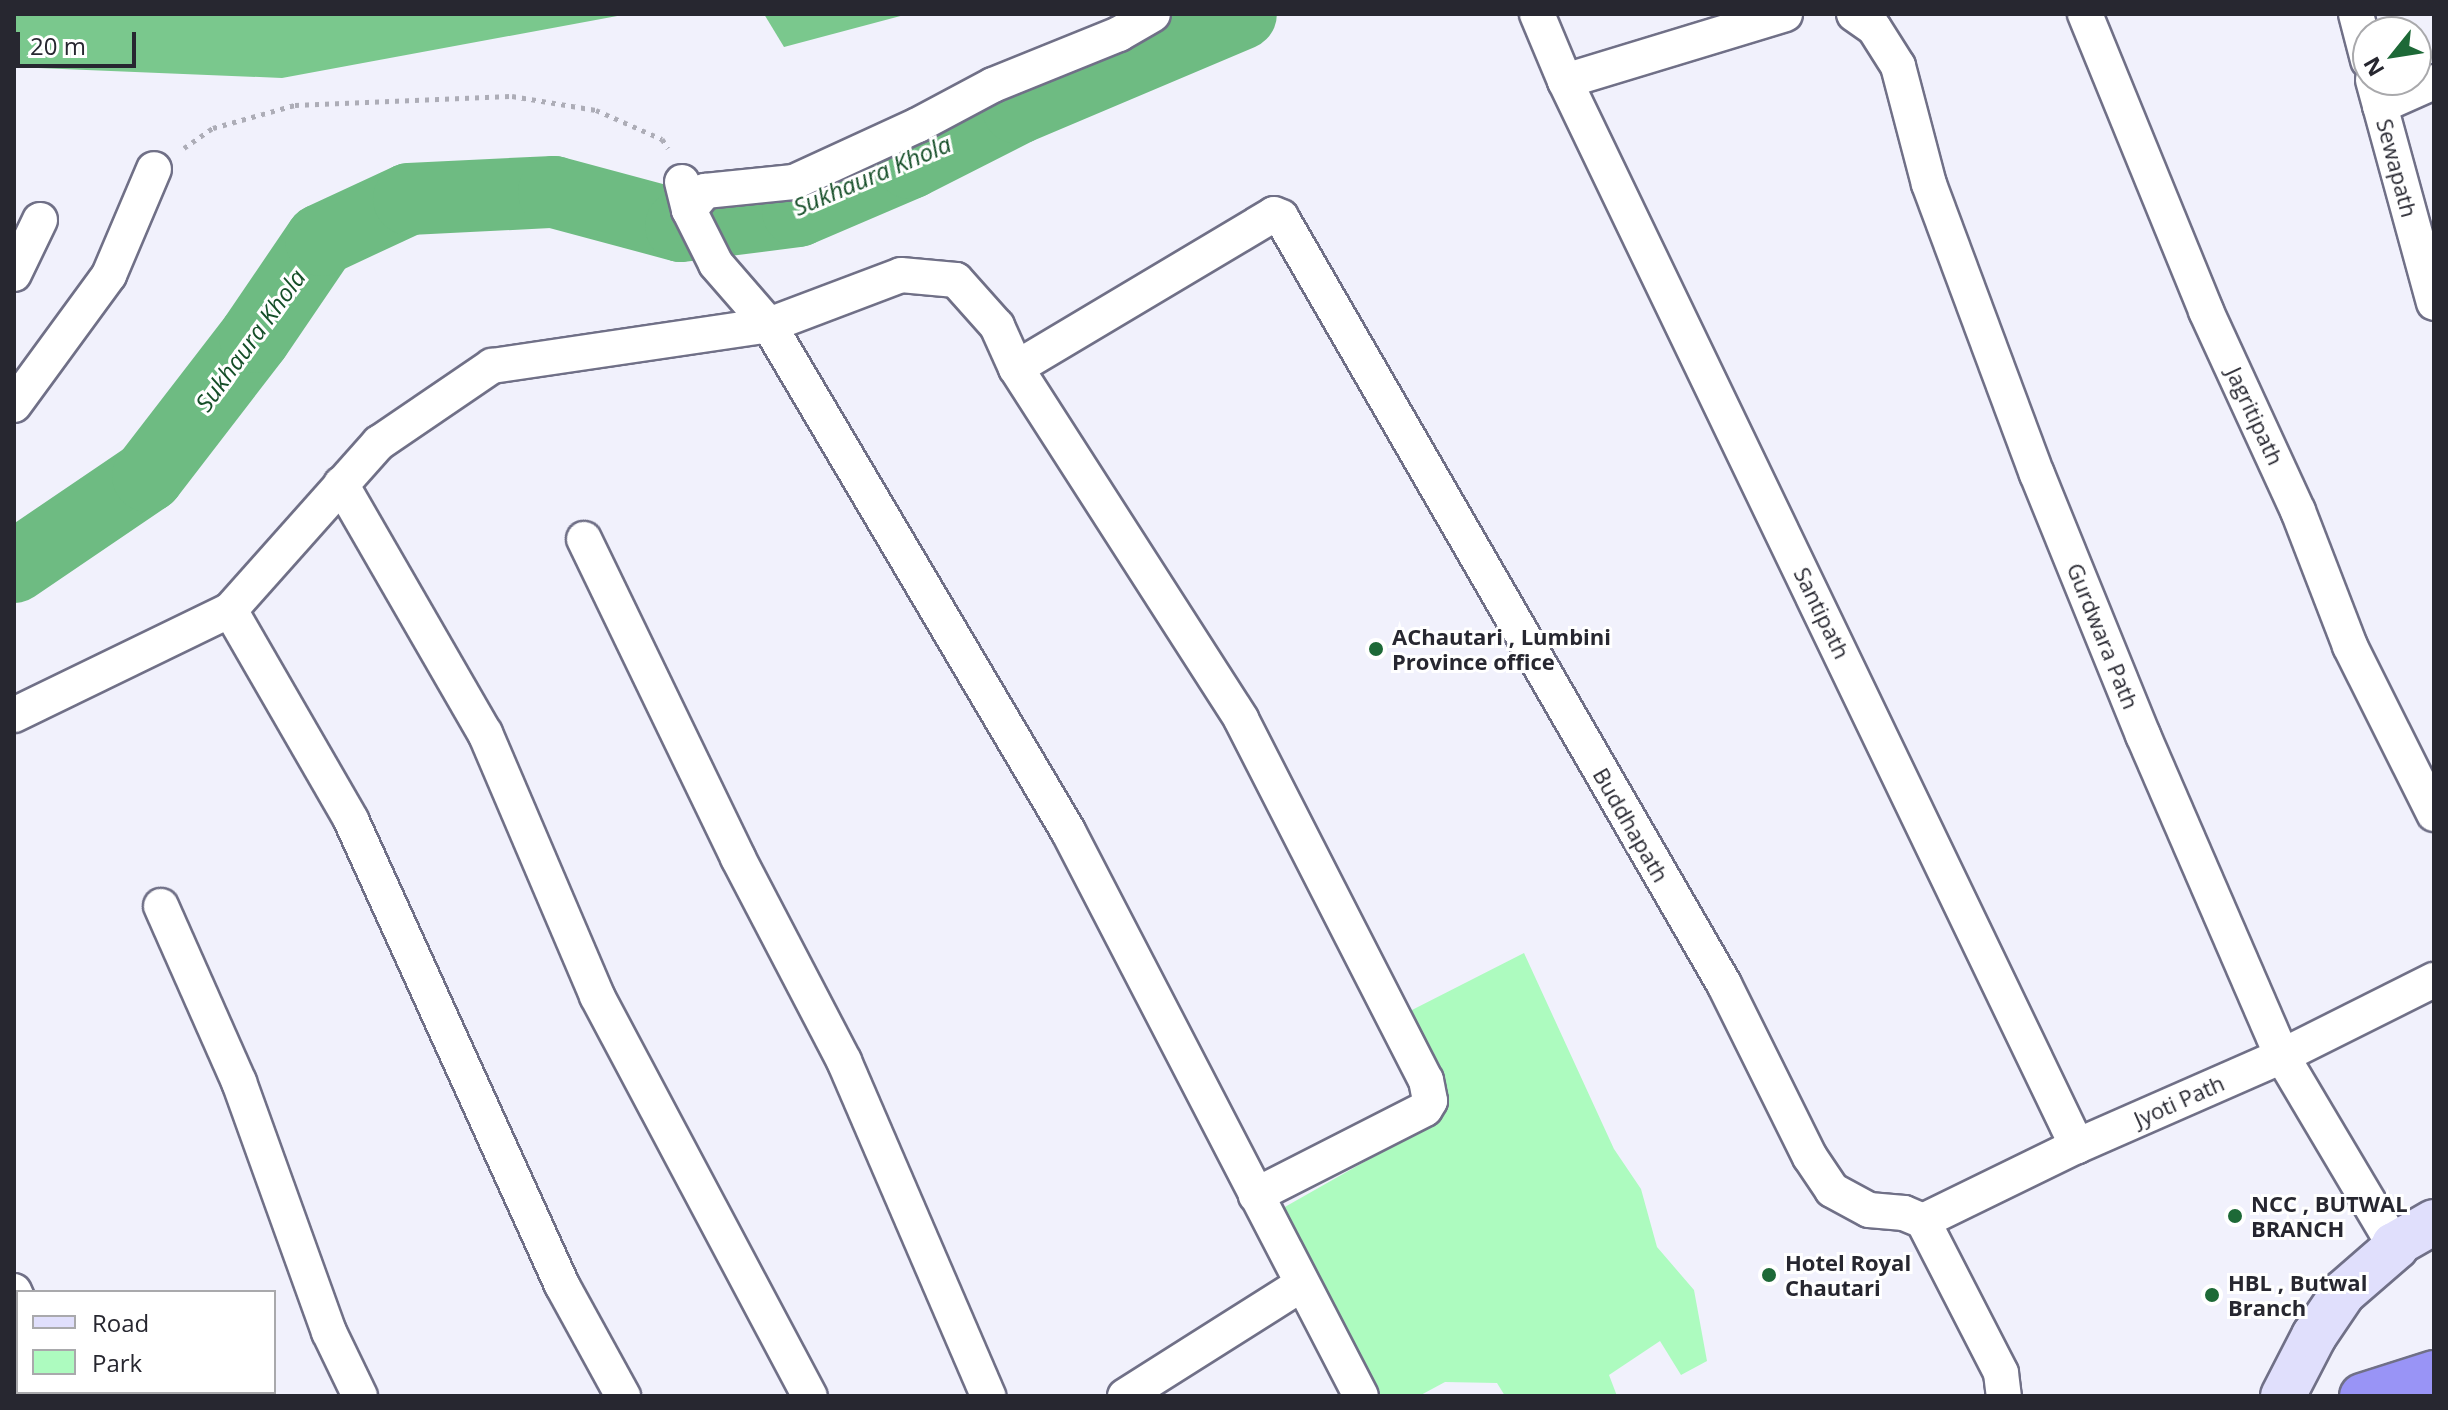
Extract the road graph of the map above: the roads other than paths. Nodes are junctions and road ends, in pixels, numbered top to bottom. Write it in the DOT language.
graph roads {
  1 [pos="1153,14"];
  2 [pos="1537,14"];
  3 [pos="1785,14"];
  4 [pos="1854,14"];
  5 [pos="2085,14"];
  6 [pos="1565,81"];
  7 [pos="2377,96"];
  8 [pos="154,169"];
  9 [pos="40,220"];
  10 [pos="14,274"];
  11 [pos="2434,303"];
  12 [pos="769,325"];
  13 [pos="1016,368"];
  14 [pos="14,405"];
  15 [pos="341,484"];
  16 [pos="584,539"];
  17 [pos="230,610"];
  18 [pos="14,715"];
  19 [pos="2434,814"];
  20 [pos="161,906"];
  21 [pos="2434,980"];
  22 [pos="2282,1056"];
  23 [pos="2077,1146"];
  24 [pos="1256,1195"];
  25 [pos="1923,1221"];
  26 [pos="2434,1222"];
  27 [pos="2394,1245"];
  28 [pos="1302,1284"];
  29 [pos="2434,1373"];
  30 [pos="360,1396"];
  31 [pos="623,1396"];
  32 [pos="810,1396"];
  33 [pos="988,1396"];
  34 [pos="1125,1396"];
  35 [pos="1361,1396"];
  36 [pos="2004,1396"];
  37 [pos="2283,1396"];
  38 [pos="2362,1396"];
  1 -- 12 [label="street"];
  2 -- 6 [label="street, Santipath"];
  3 -- 6 [label="street"];
  4 -- 22 [label="street, Gurdwara Path"];
  5 -- 19 [label="street, Jagritipath"];
  6 -- 23 [label="street, Santipath"];
  7 -- 11 [label="street, Sewapath"];
  8 -- 14 [label="street"];
  9 -- 10 [label="street"];
  12 -- 13 [label="street"];
  12 -- 15 [label="street"];
  12 -- 24 [label="street"];
  13 -- 24 [label="street"];
  13 -- 25 [label="street, Buddhapath"];
  15 -- 17 [label="street"];
  15 -- 32 [label="street"];
  16 -- 33 [label="street"];
  17 -- 18 [label="street"];
  17 -- 31 [label="street"];
  20 -- 30 [label="street"];
  21 -- 22 [label="street, Jyoti Path"];
  22 -- 23 [label="street, Jyoti Path"];
  22 -- 27 [label="street, Gurdwara Path"];
  23 -- 25 [label="street, Jyoti Path"];
  24 -- 28 [label="street"];
  25 -- 36 [label="street"];
  26 -- 27 [label="street"];
  27 -- 37 [label="street"];
  28 -- 34 [label="street"];
  28 -- 35 [label="street"];
  29 -- 38 [label="highway"];
}
